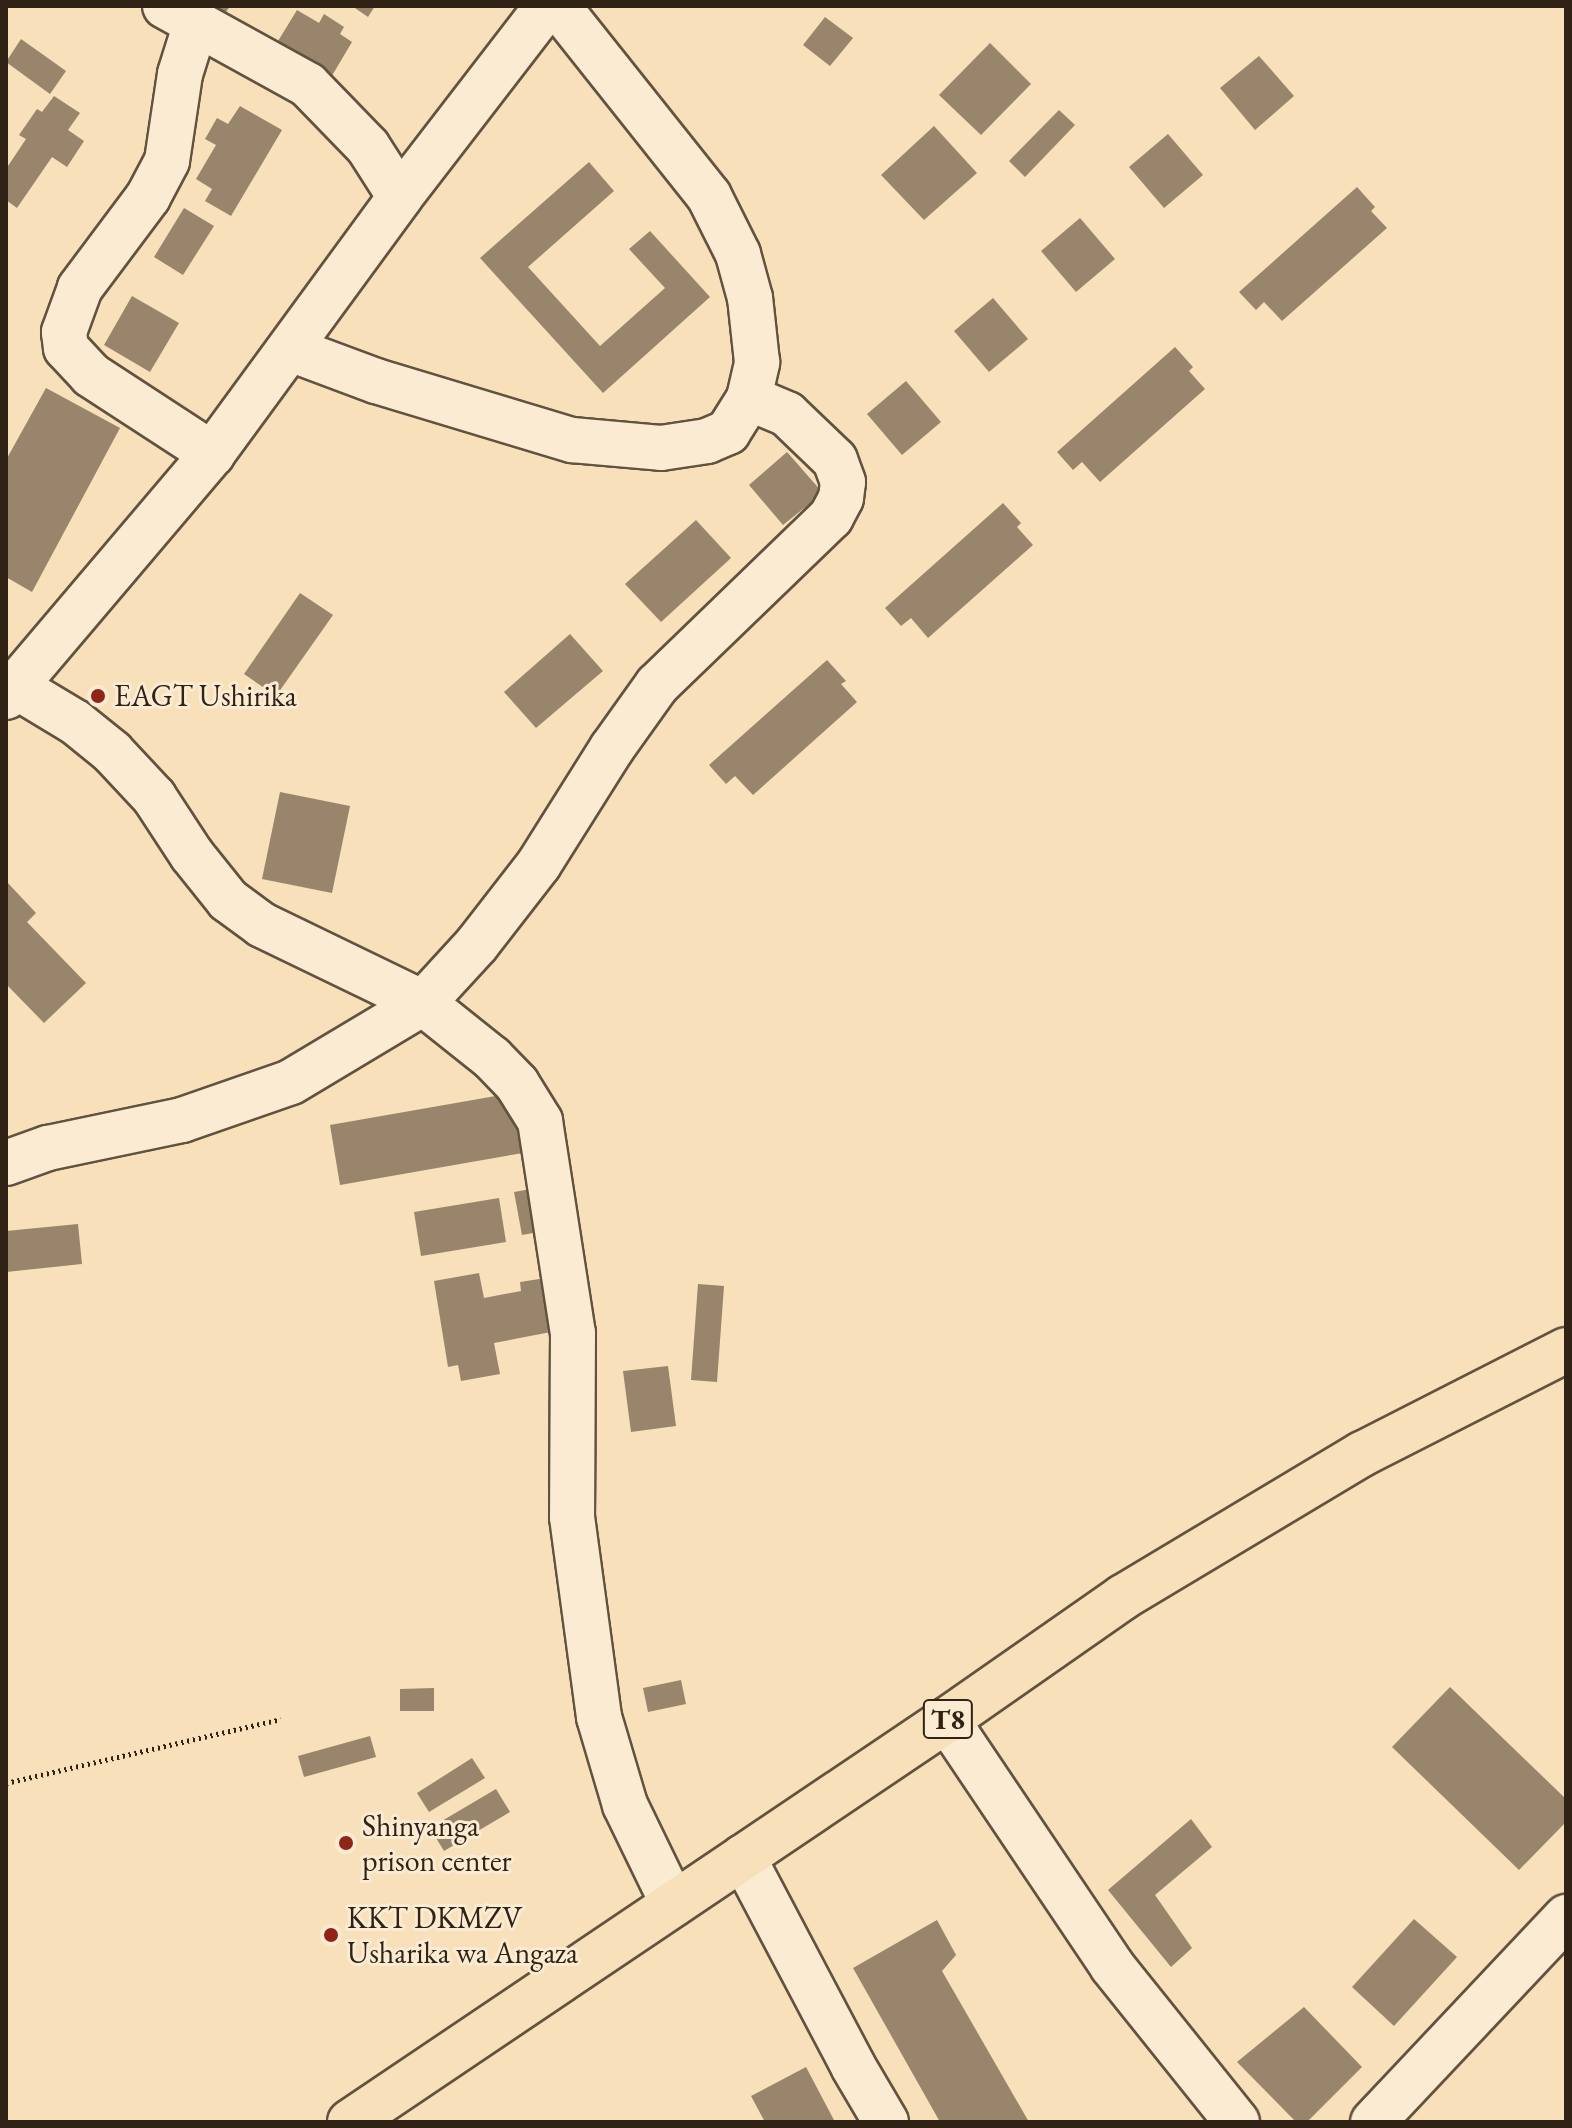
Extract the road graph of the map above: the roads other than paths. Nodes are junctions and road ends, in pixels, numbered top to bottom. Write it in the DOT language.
graph roads {
  1 [pos="547,6"];
  2 [pos="558,6"];
  3 [pos="180,15"];
  4 [pos="400,197"];
  5 [pos="290,349"];
  6 [pos="749,398"];
  7 [pos="212,454"];
  8 [pos="11,691"];
  9 [pos="423,1003"];
  10 [pos="6,1163"];
  11 [pos="1566,1350"];
  12 [pos="947,1720"];
  13 [pos="743,1857"];
  14 [pos="673,1904"];
  15 [pos="1566,1917"];
  16 [pos="350,2122"];
  17 [pos="886,2122"];
  18 [pos="1237,2122"];
  19 [pos="1373,2122"];
  1 -- 4 [label="street"];
  2 -- 6 [label="street"];
  3 -- 4 [label="street"];
  3 -- 7 [label="street"];
  4 -- 5 [label="street"];
  5 -- 6 [label="street"];
  5 -- 7 [label="street"];
  6 -- 9 [label="street"];
  7 -- 8 [label="street"];
  8 -- 9 [label="street"];
  9 -- 10 [label="street"];
  9 -- 14 [label="street"];
  11 -- 12 [label="highway, T8"];
  12 -- 13 [label="highway, T8"];
  12 -- 18 [label="street"];
  13 -- 14 [label="highway, T8"];
  13 -- 17 [label="street"];
  14 -- 16 [label="highway, T8"];
  15 -- 19 [label="street"];
}
